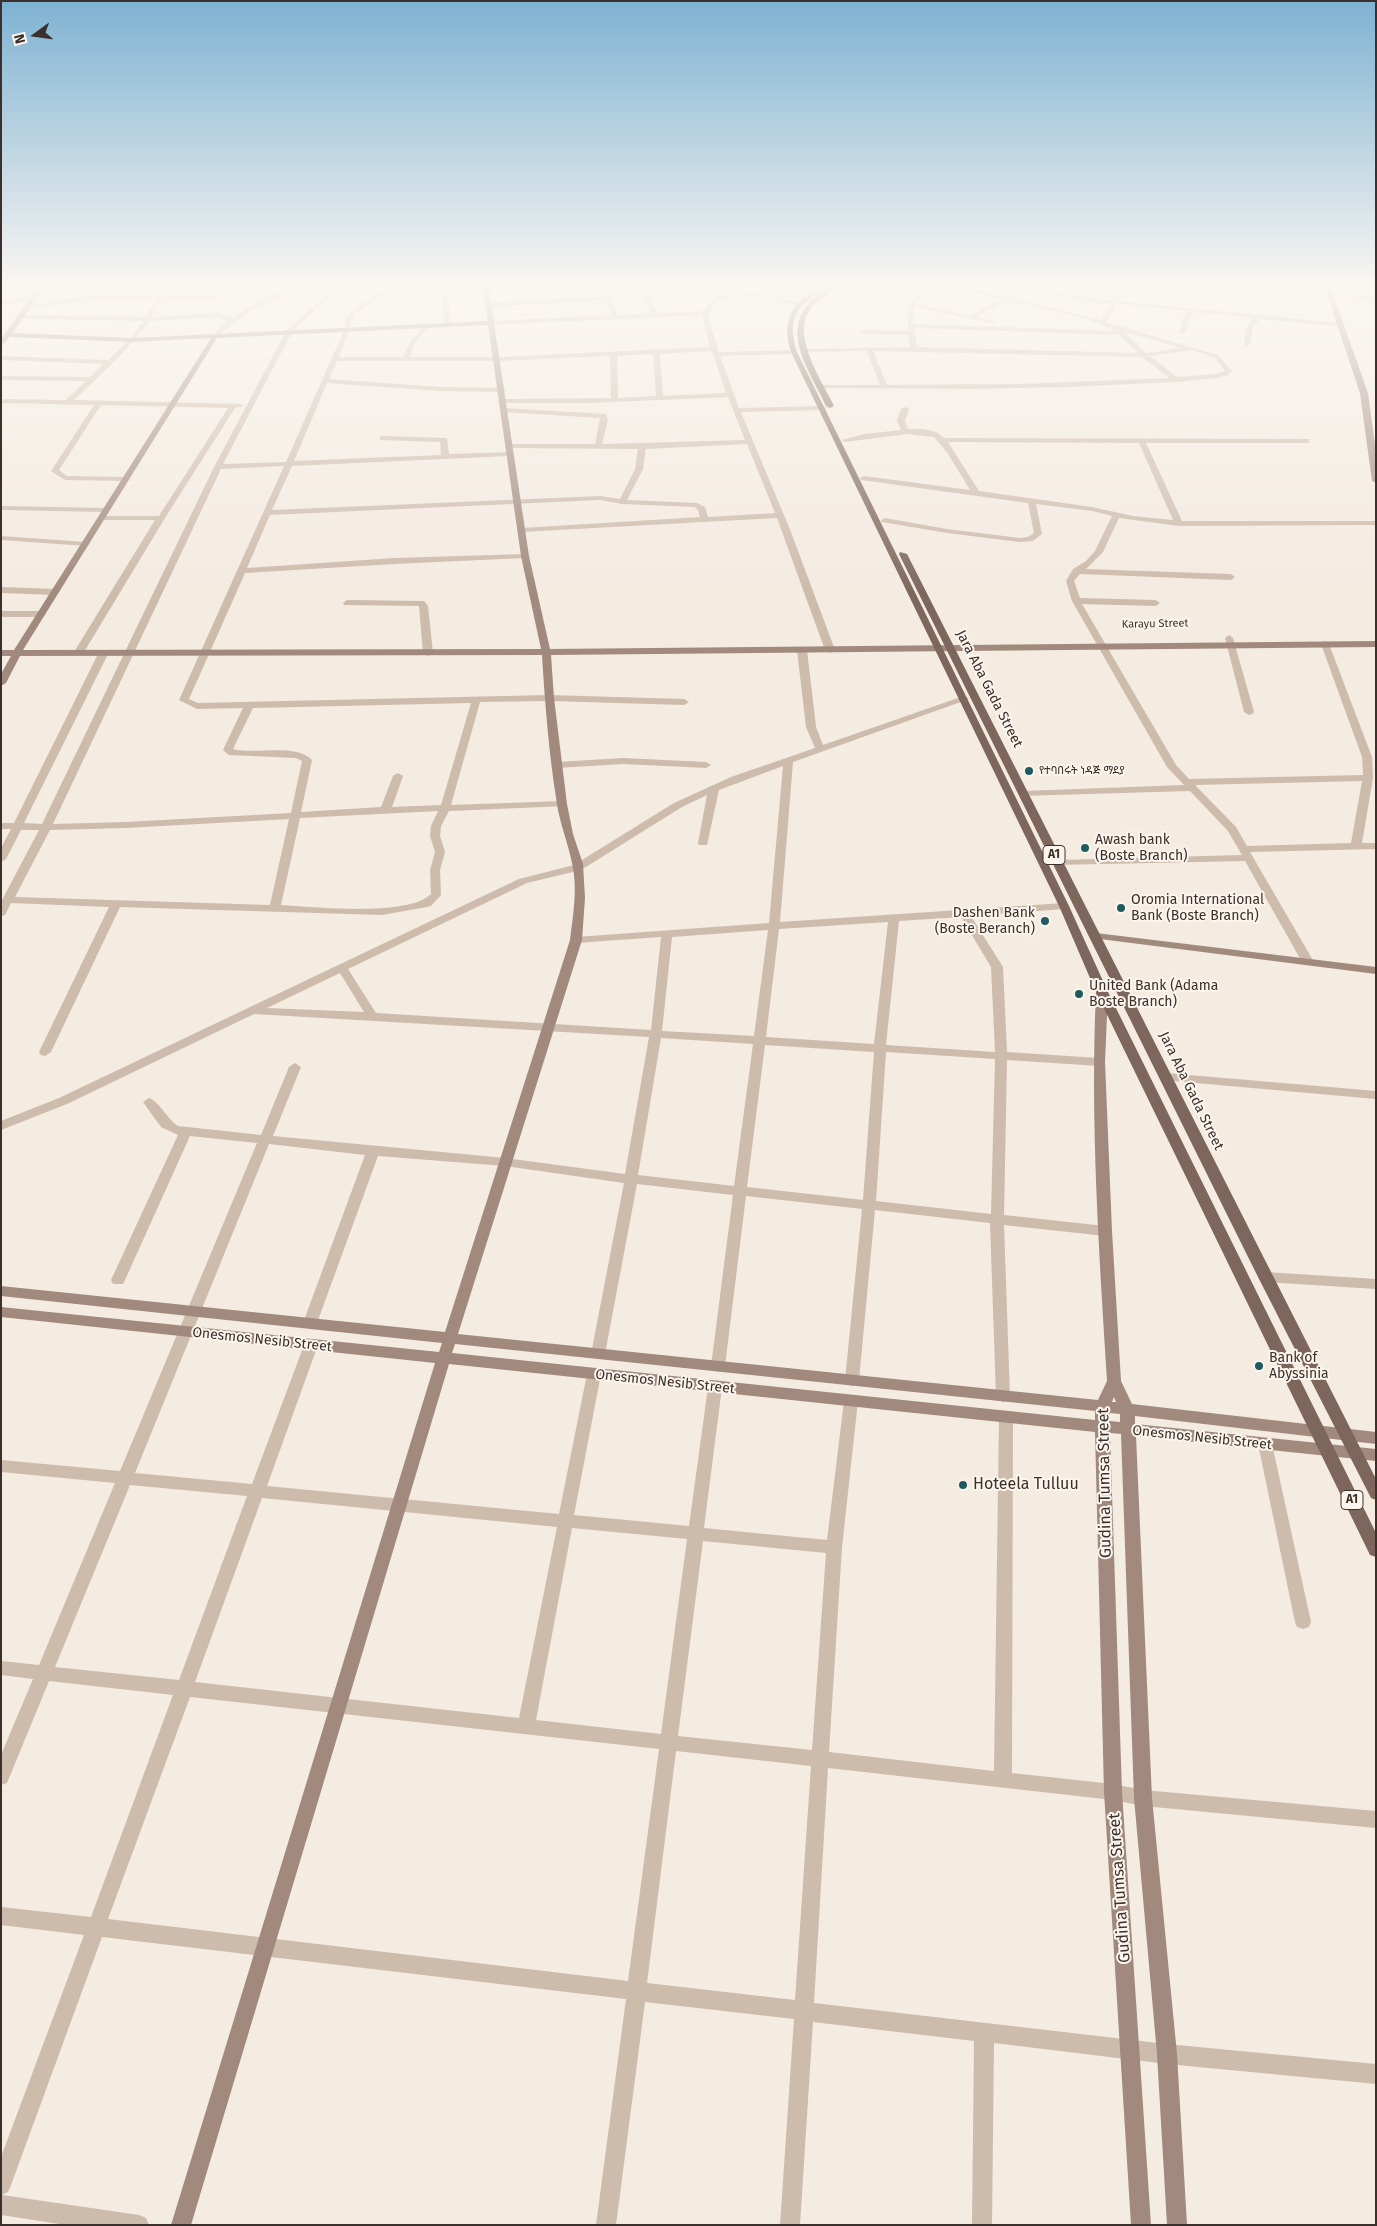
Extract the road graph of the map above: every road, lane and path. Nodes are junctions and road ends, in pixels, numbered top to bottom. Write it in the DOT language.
graph roads {
  1 [pos="84,387"];
  2 [pos="184,387"];
  3 [pos="260,387"];
  4 [pos="322,387"];
  5 [pos="410,387"];
  6 [pos="502,387"];
  7 [pos="614,387"];
  8 [pos="659,387"];
  9 [pos="729,387"];
  10 [pos="814,387"];
  11 [pos="822,387"];
  12 [pos="884,387"];
  13 [pos="1018,387"];
  14 [pos="1362,387"];
  15 [pos="502,390"];
  16 [pos="732,395"];
  17 [pos="660,399"];
  18 [pos="615,400"];
  19 [pos="1,401"];
  20 [pos="504,401"];
  21 [pos="68,402"];
  22 [pos="99,403"];
  23 [pos="173,405"];
  24 [pos="233,406"];
  25 [pos="250,406"];
  26 [pos="823,408"];
  27 [pos="905,409"];
  28 [pos="505,410"];
  29 [pos="737,410"];
  30 [pos="905,432"];
  31 [pos="1374,437"];
  32 [pos="383,438"];
  33 [pos="845,440"];
  34 [pos="942,440"];
  35 [pos="1141,440"];
  36 [pos="1306,441"];
  37 [pos="748,442"];
  38 [pos="598,447"];
  39 [pos="642,447"];
  40 [pos="510,450"];
  41 [pos="1374,455"];
  42 [pos="444,458"];
  43 [pos="288,464"];
  44 [pos="218,467"];
  45 [pos="864,478"];
  46 [pos="126,479"];
  47 [pos="1375,480"];
  48 [pos="976,493"];
  49 [pos="1031,500"];
  50 [pos="518,501"];
  51 [pos="622,502"];
  52 [pos="1,508"];
  53 [pos="107,510"];
  54 [pos="267,513"];
  55 [pos="780,515"];
  56 [pos="1116,516"];
  57 [pos="102,518"];
  58 [pos="162,518"];
  59 [pos="705,519"];
  60 [pos="885,520"];
  61 [pos="644,522"];
  62 [pos="1376,523"];
  63 [pos="1179,524"];
  64 [pos="522,530"];
  65 [pos="1,538"];
  66 [pos="86,544"];
  67 [pos="524,556"];
  68 [pos="242,571"];
  69 [pos="1076,571"];
  70 [pos="1231,576"];
  71 [pos="1,590"];
  72 [pos="55,592"];
  73 [pos="1076,601"];
  74 [pos="347,603"];
  75 [pos="1156,603"];
  76 [pos="1,614"];
  77 [pos="42,614"];
  78 [pos="1376,637"];
  79 [pos="1230,641"];
  80 [pos="1102,643"];
  81 [pos="1325,644"];
  82 [pos="1376,644"];
  83 [pos="937,645"];
  84 [pos="949,645"];
  85 [pos="802,650"];
  86 [pos="830,650"];
  87 [pos="79,652"];
  88 [pos="104,652"];
  89 [pos="128,652"];
  90 [pos="546,652"];
  91 [pos="1,653"];
  92 [pos="17,653"];
  93 [pos="206,653"];
  94 [pos="428,653"];
  95 [pos="1,683"];
  96 [pos="549,698"];
  97 [pos="964,698"];
  98 [pos="476,700"];
  99 [pos="684,702"];
  100 [pos="249,705"];
  101 [pos="1249,712"];
  102 [pos="820,749"];
  103 [pos="788,760"];
  104 [pos="557,765"];
  105 [pos="706,765"];
  106 [pos="398,776"];
  107 [pos="1368,778"];
  108 [pos="1190,785"];
  109 [pos="714,788"];
  110 [pos="1024,794"];
  111 [pos="562,804"];
  112 [pos="445,808"];
  113 [pos="385,811"];
  114 [pos="296,815"];
  115 [pos="1,826"];
  116 [pos="18,827"];
  117 [pos="46,827"];
  118 [pos="703,844"];
  119 [pos="1356,846"];
  120 [pos="1376,846"];
  121 [pos="1246,854"];
  122 [pos="1,859"];
  123 [pos="1058,863"];
  124 [pos="578,866"];
  125 [pos="8,900"];
  126 [pos="116,904"];
  127 [pos="1064,906"];
  128 [pos="275,908"];
  129 [pos="1,913"];
  130 [pos="964,913"];
  131 [pos="894,918"];
  132 [pos="774,926"];
  133 [pos="667,934"];
  134 [pos="1096,936"];
  135 [pos="576,940"];
  136 [pos="1308,962"];
  137 [pos="342,968"];
  138 [pos="1376,971"];
  139 [pos="1102,992"];
  140 [pos="253,1010"];
  141 [pos="372,1016"];
  142 [pos="547,1027"];
  143 [pos="656,1034"];
  144 [pos="760,1040"];
  145 [pos="880,1048"];
  146 [pos="45,1052"];
  147 [pos="1001,1056"];
  148 [pos="1099,1062"];
  149 [pos="295,1067"];
  150 [pos="1166,1077"];
  151 [pos="1376,1095"];
  152 [pos="149,1102"];
  153 [pos="1,1126"];
  154 [pos="186,1132"];
  155 [pos="265,1140"];
  156 [pos="373,1151"];
  157 [pos="505,1162"];
  158 [pos="631,1179"];
  159 [pos="740,1191"];
  160 [pos="869,1205"];
  161 [pos="997,1219"];
  162 [pos="1104,1231"];
  163 [pos="1265,1277"];
  164 [pos="118,1280"];
  165 [pos="1376,1284"];
  166 [pos="1,1291"];
  167 [pos="194,1311"];
  168 [pos="1,1312"];
  169 [pos="310,1324"];
  170 [pos="186,1332"];
  171 [pos="450,1338"];
  172 [pos="310,1345"];
  173 [pos="598,1354"];
  174 [pos="445,1359"];
  175 [pos="718,1366"];
  176 [pos="594,1374"];
  177 [pos="852,1380"];
  178 [pos="1114,1381"];
  179 [pos="715,1387"];
  180 [pos="1003,1396"];
  181 [pos="851,1401"];
  182 [pos="1102,1406"];
  183 [pos="1127,1409"];
  184 [pos="1006,1417"];
  185 [pos="1102,1427"];
  186 [pos="1128,1430"];
  187 [pos="1320,1433"];
  188 [pos="1345,1435"];
  189 [pos="1376,1438"];
  190 [pos="1265,1444"];
  191 [pos="1328,1451"];
  192 [pos="1356,1453"];
  193 [pos="1376,1455"];
  194 [pos="1,1466"];
  195 [pos="125,1478"];
  196 [pos="257,1491"];
  197 [pos="1376,1494"];
  198 [pos="400,1505"];
  199 [pos="566,1521"];
  200 [pos="696,1534"];
  201 [pos="834,1547"];
  202 [pos="1376,1550"];
  203 [pos="1303,1622"];
  204 [pos="1,1668"];
  205 [pos="44,1673"];
  206 [pos="184,1689"];
  207 [pos="339,1706"];
  208 [pos="526,1726"];
  209 [pos="668,1742"];
  210 [pos="820,1759"];
  211 [pos="1,1776"];
  212 [pos="1003,1780"];
  213 [pos="1113,1792"];
  214 [pos="1144,1798"];
  215 [pos="1376,1820"];
  216 [pos="1,1916"];
  217 [pos="96,1928"];
  218 [pos="265,1948"];
  219 [pos="636,1992"];
  220 [pos="804,2012"];
  221 [pos="984,2033"];
  222 [pos="1131,2050"];
  223 [pos="1167,2054"];
  224 [pos="1376,2074"];
  225 [pos="1,2185"];
  226 [pos="1,2206"];
  227 [pos="139,2225"];
  228 [pos="181,2225"];
  229 [pos="606,2225"];
  230 [pos="790,2225"];
  231 [pos="982,2225"];
  232 [pos="1141,2225"];
  233 [pos="1177,2225"];
  1 -- 21 [label="street"];
  2 -- 23 [label="street"];
  3 -- 25 [label="street"];
  4 -- 43 [label="street"];
  5 -- 15 [label="street"];
  6 -- 15 [label="street"];
  7 -- 18 [label="street"];
  8 -- 17 [label="street"];
  9 -- 16 [label="street"];
  10 -- 26 [label="main road, Jara Aba Gada Street / A1"];
  11 -- 12 [label="street"];
  11 -- 33 [label="main road, Jara Aba Gada Street / A1"];
  12 -- 13 [label="street"];
  14 -- 31 [label="street"];
  15 -- 20 [label="street"];
  16 -- 17 [label="street"];
  16 -- 29 [label="street"];
  17 -- 18 [label="street"];
  18 -- 20 [label="street"];
  19 -- 21 [label="street"];
  20 -- 28 [label="street"];
  21 -- 22 [label="street"];
  22 -- 23 [label="street"];
  22 -- 46 [label="street"];
  23 -- 24 [label="street"];
  23 -- 46 [label="street"];
  24 -- 25 [label="street"];
  24 -- 58 [label="street"];
  25 -- 44 [label="street"];
  26 -- 29 [label="street"];
  26 -- 83 [label="main road, Jara Aba Gada Street / A1"];
  27 -- 30 [label="street"];
  28 -- 38 [label="street"];
  28 -- 40 [label="street"];
  29 -- 37 [label="street"];
  30 -- 33 [label="street"];
  30 -- 34 [label="street"];
  31 -- 41 [label="street"];
  32 -- 42 [label="street"];
  33 -- 45 [label="main road, Jara Aba Gada Street / A1"];
  34 -- 35 [label="street"];
  34 -- 48 [label="street"];
  35 -- 36 [label="street"];
  35 -- 63 [label="street"];
  37 -- 39 [label="street"];
  37 -- 55 [label="street"];
  38 -- 39 [label="street"];
  38 -- 40 [label="street"];
  39 -- 51 [label="street"];
  40 -- 42 [label="street"];
  40 -- 50 [label="street"];
  41 -- 47 [label="street"];
  42 -- 43 [label="street"];
  43 -- 44 [label="street"];
  43 -- 54 [label="street"];
  44 -- 89 [label="street"];
  45 -- 48 [label="street"];
  45 -- 60 [label="main road, Jara Aba Gada Street / A1"];
  46 -- 53 [label="street"];
  48 -- 49 [label="street"];
  49 -- 56 [label="street"];
  49 -- 60 [label="street"];
  50 -- 51 [label="street"];
  50 -- 54 [label="street"];
  50 -- 64 [label="street"];
  51 -- 59 [label="street"];
  51 -- 61 [label="street"];
  52 -- 53 [label="street"];
  53 -- 57 [label="street"];
  54 -- 68 [label="street"];
  55 -- 59 [label="street"];
  55 -- 86 [label="street"];
  56 -- 63 [label="street"];
  56 -- 69 [label="street"];
  57 -- 58 [label="street"];
  57 -- 66 [label="street"];
  58 -- 87 [label="street"];
  59 -- 61 [label="street"];
  60 -- 84 [label="main road, Jara Aba Gada Street / A1"];
  61 -- 64 [label="street"];
  62 -- 63 [label="street"];
  64 -- 67 [label="street"];
  65 -- 66 [label="street"];
  66 -- 72 [label="street"];
  67 -- 68 [label="street"];
  67 -- 90 [label="street"];
  68 -- 93 [label="street"];
  69 -- 70 [label="street"];
  69 -- 73 [label="street"];
  71 -- 72 [label="street"];
  72 -- 77 [label="street"];
  73 -- 75 [label="street"];
  73 -- 80 [label="street"];
  74 -- 94 [label="street"];
  76 -- 77 [label="street"];
  77 -- 92 [label="street"];
  78 -- 79 [label="street, Karayu Street"];
  79 -- 80 [label="street, Karayu Street"];
  79 -- 81 [label="street, Karayu Street"];
  79 -- 101 [label="street"];
  80 -- 84 [label="street, Karayu Street"];
  80 -- 108 [label="street"];
  81 -- 82 [label="street, Karayu Street"];
  81 -- 107 [label="street"];
  83 -- 84 [label="street, Karayu Street"];
  83 -- 86 [label="street, Karayu Street"];
  83 -- 97 [label="main road, Jara Aba Gada Street / A1"];
  84 -- 110 [label="main road, Jara Aba Gada Street / A1"];
  85 -- 86 [label="street, Karayu Street"];
  85 -- 90 [label="street, Karayu Street"];
  85 -- 102 [label="street"];
  87 -- 88 [label="street, Karayu Street"];
  87 -- 92 [label="street, Karayu Street"];
  88 -- 89 [label="street, Karayu Street"];
  88 -- 116 [label="street"];
  89 -- 93 [label="street, Karayu Street"];
  89 -- 117 [label="street"];
  90 -- 94 [label="street, Karayu Street"];
  90 -- 96 [label="street"];
  91 -- 92 [label="street, Karayu Street"];
  92 -- 95 [label="street"];
  93 -- 94 [label="street, Karayu Street"];
  93 -- 100 [label="street"];
  96 -- 98 [label="street"];
  96 -- 99 [label="street"];
  96 -- 104 [label="street"];
  97 -- 102 [label="street"];
  97 -- 127 [label="main road, Jara Aba Gada Street / A1"];
  98 -- 100 [label="street"];
  98 -- 112 [label="street"];
  100 -- 114 [label="street"];
  102 -- 103 [label="street"];
  103 -- 109 [label="street"];
  103 -- 132 [label="street"];
  104 -- 105 [label="street"];
  104 -- 111 [label="street"];
  106 -- 113 [label="street"];
  107 -- 108 [label="street"];
  107 -- 119 [label="street"];
  108 -- 110 [label="street"];
  108 -- 121 [label="street"];
  109 -- 118 [label="street"];
  109 -- 124 [label="street"];
  110 -- 123 [label="main road, Jara Aba Gada Street / A1"];
  111 -- 112 [label="street"];
  111 -- 124 [label="street"];
  112 -- 113 [label="street"];
  112 -- 128 [label="street"];
  113 -- 114 [label="street"];
  114 -- 117 [label="street"];
  114 -- 128 [label="street"];
  115 -- 116 [label="street"];
  116 -- 117 [label="street"];
  116 -- 122 [label="street"];
  117 -- 125 [label="street"];
  119 -- 120 [label="street"];
  119 -- 121 [label="street"];
  121 -- 123 [label="street"];
  121 -- 136 [label="street"];
  123 -- 134 [label="main road, Jara Aba Gada Street / A1"];
  124 -- 135 [label="street"];
  124 -- 137 [label="street"];
  125 -- 126 [label="street"];
  125 -- 129 [label="street"];
  126 -- 128 [label="street"];
  126 -- 146 [label="street"];
  127 -- 130 [label="street"];
  127 -- 139 [label="main road, Jara Aba Gada Street / A1"];
  130 -- 131 [label="street"];
  130 -- 147 [label="street"];
  131 -- 132 [label="street"];
  131 -- 145 [label="street"];
  132 -- 133 [label="street"];
  132 -- 144 [label="street"];
  133 -- 135 [label="street"];
  133 -- 143 [label="street"];
  134 -- 136 [label="street"];
  134 -- 150 [label="main road, Jara Aba Gada Street / A1"];
  135 -- 142 [label="street"];
  136 -- 138 [label="street"];
  137 -- 140 [label="street"];
  137 -- 141 [label="street"];
  139 -- 148 [label="street"];
  139 -- 187 [label="main road, Jara Aba Gada Street / A1"];
  140 -- 141 [label="street"];
  140 -- 153 [label="street"];
  141 -- 142 [label="street"];
  142 -- 143 [label="street"];
  142 -- 157 [label="street"];
  143 -- 144 [label="street"];
  143 -- 158 [label="street"];
  144 -- 145 [label="street"];
  144 -- 159 [label="street"];
  145 -- 147 [label="street"];
  145 -- 160 [label="street"];
  147 -- 148 [label="street"];
  147 -- 161 [label="street"];
  148 -- 162 [label="street"];
  149 -- 155 [label="street"];
  150 -- 151 [label="street"];
  150 -- 163 [label="main road, Jara Aba Gada Street / A1"];
  152 -- 154 [label="street"];
  154 -- 155 [label="street"];
  154 -- 164 [label="street"];
  155 -- 156 [label="street"];
  155 -- 167 [label="street"];
  156 -- 157 [label="street"];
  156 -- 169 [label="street"];
  157 -- 158 [label="street"];
  157 -- 171 [label="street"];
  158 -- 159 [label="street"];
  158 -- 173 [label="street"];
  159 -- 160 [label="street"];
  159 -- 175 [label="street"];
  160 -- 161 [label="street"];
  160 -- 177 [label="street"];
  161 -- 162 [label="street"];
  161 -- 180 [label="street"];
  162 -- 178 [label="street"];
  163 -- 165 [label="street"];
  163 -- 188 [label="main road, Jara Aba Gada Street / A1"];
  166 -- 167 [label="street, Onesmos Nesib Street"];
  167 -- 169 [label="street, Onesmos Nesib Street"];
  167 -- 170 [label="street"];
  168 -- 170 [label="street, Onesmos Nesib Street"];
  169 -- 171 [label="street, Onesmos Nesib Street"];
  170 -- 172 [label="street, Onesmos Nesib Street"];
  170 -- 195 [label="street"];
  171 -- 173 [label="street, Onesmos Nesib Street"];
  171 -- 174 [label="street"];
  172 -- 174 [label="street, Onesmos Nesib Street"];
  172 -- 196 [label="street"];
  173 -- 175 [label="street, Onesmos Nesib Street"];
  174 -- 176 [label="street, Onesmos Nesib Street"];
  174 -- 198 [label="street"];
  175 -- 177 [label="street, Onesmos Nesib Street"];
  176 -- 179 [label="street, Onesmos Nesib Street"];
  176 -- 199 [label="street"];
  177 -- 180 [label="street, Onesmos Nesib Street"];
  178 -- 182 [label="street, Gudina Tumsa Street"];
  178 -- 183 [label="street, Gudina Tumsa Street"];
  179 -- 181 [label="street, Onesmos Nesib Street"];
  179 -- 200 [label="street"];
  180 -- 182 [label="street, Onesmos Nesib Street"];
  181 -- 184 [label="street, Onesmos Nesib Street"];
  181 -- 201 [label="street"];
  182 -- 183 [label="street, Onesmos Nesib Street"];
  182 -- 185 [label="street, Gudina Tumsa Street"];
  183 -- 186 [label="street, Gudina Tumsa Street"];
  183 -- 187 [label="street, Onesmos Nesib Street"];
  184 -- 185 [label="street, Onesmos Nesib Street"];
  184 -- 212 [label="street"];
  185 -- 186 [label="street, Onesmos Nesib Street"];
  185 -- 213 [label="street, Gudina Tumsa Street"];
  186 -- 190 [label="street, Onesmos Nesib Street"];
  186 -- 214 [label="street, Gudina Tumsa Street"];
  187 -- 188 [label="street, Onesmos Nesib Street"];
  187 -- 191 [label="main road, A1"];
  188 -- 189 [label="street, Onesmos Nesib Street"];
  188 -- 192 [label="main road, Jara Aba Gada Street / A1"];
  190 -- 191 [label="street, Onesmos Nesib Street"];
  190 -- 203 [label="street"];
  191 -- 192 [label="street, Onesmos Nesib Street"];
  191 -- 202 [label="main road, A1"];
  192 -- 193 [label="street, Onesmos Nesib Street"];
  192 -- 197 [label="main road, Jara Aba Gada Street / A1"];
  194 -- 195 [label="street"];
  195 -- 196 [label="street"];
  195 -- 205 [label="street"];
  196 -- 198 [label="street"];
  196 -- 206 [label="street"];
  198 -- 199 [label="street"];
  198 -- 207 [label="street"];
  199 -- 200 [label="street"];
  199 -- 208 [label="street"];
  200 -- 201 [label="street"];
  200 -- 209 [label="street"];
  201 -- 210 [label="street"];
  204 -- 205 [label="street"];
  205 -- 206 [label="street"];
  205 -- 211 [label="street"];
  206 -- 207 [label="street"];
  206 -- 217 [label="street"];
  207 -- 208 [label="street"];
  207 -- 218 [label="street"];
  208 -- 209 [label="street"];
  209 -- 210 [label="street"];
  209 -- 219 [label="street"];
  210 -- 212 [label="street"];
  210 -- 220 [label="street"];
  212 -- 213 [label="street"];
  213 -- 214 [label="street"];
  213 -- 222 [label="street, Gudina Tumsa Street"];
  214 -- 215 [label="street"];
  214 -- 223 [label="street, Gudina Tumsa Street"];
  216 -- 217 [label="street"];
  217 -- 218 [label="street"];
  217 -- 225 [label="street"];
  218 -- 219 [label="street"];
  218 -- 228 [label="street"];
  219 -- 220 [label="street"];
  219 -- 229 [label="street"];
  220 -- 221 [label="street"];
  220 -- 230 [label="street"];
  221 -- 222 [label="street"];
  221 -- 231 [label="street"];
  222 -- 223 [label="street"];
  222 -- 232 [label="street, Gudina Tumsa Street"];
  223 -- 224 [label="street"];
  223 -- 233 [label="street, Gudina Tumsa Street"];
  226 -- 227 [label="street"];
}
